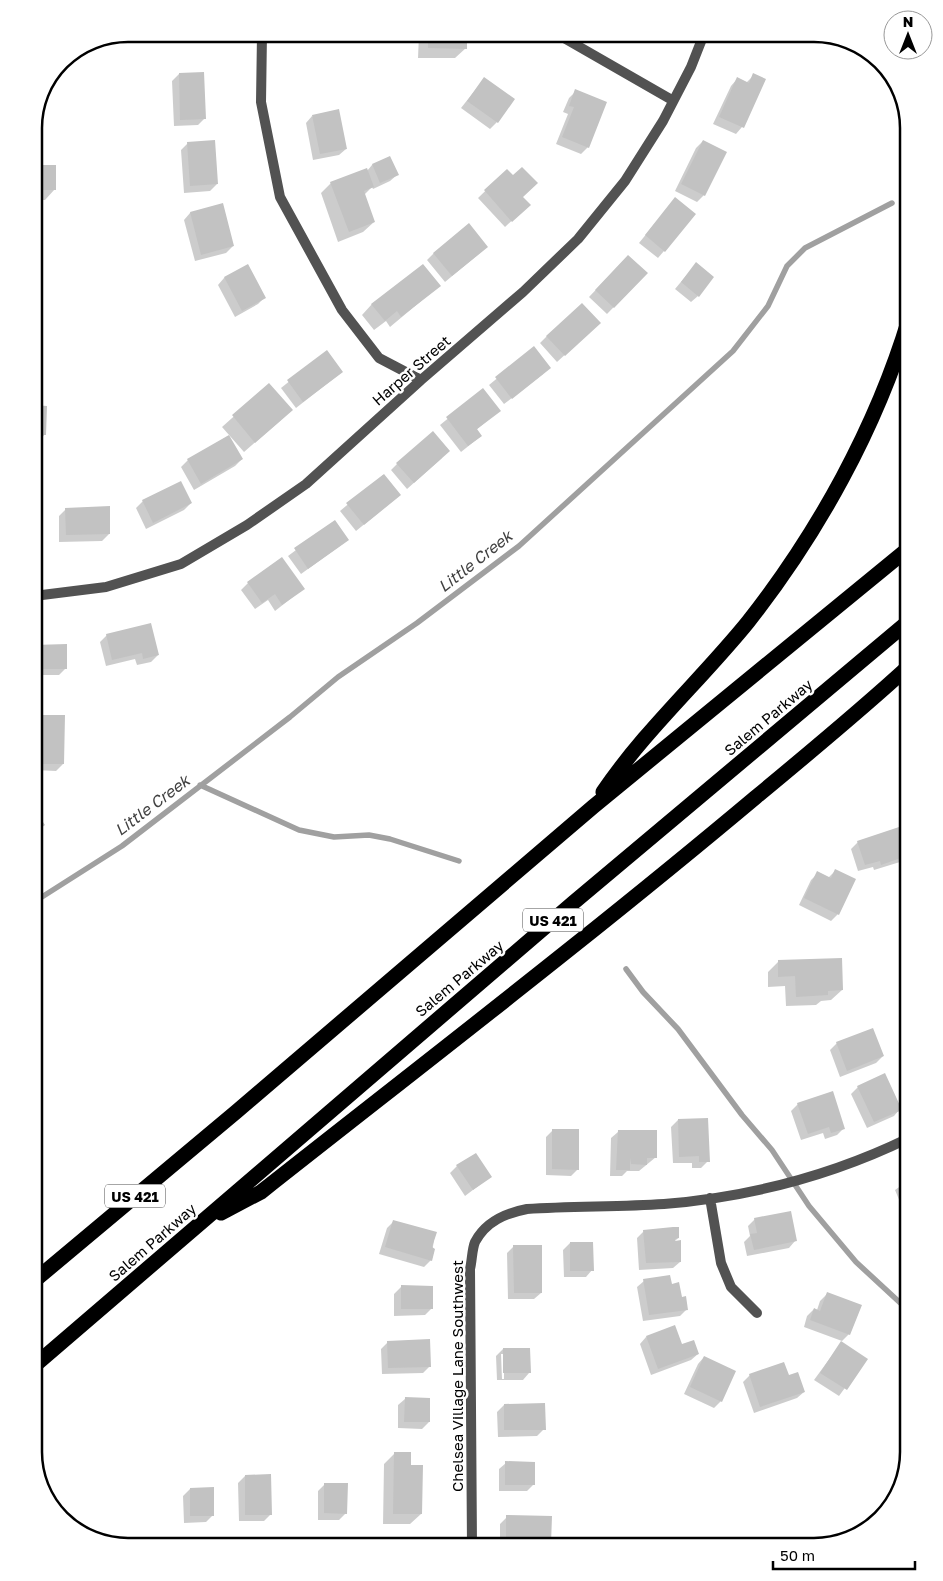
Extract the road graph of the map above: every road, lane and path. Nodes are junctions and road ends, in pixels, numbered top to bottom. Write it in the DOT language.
graph roads {
  1 [pos="262,42"];
  2 [pos="572,43"];
  3 [pos="701,43"];
  4 [pos="672,100"];
  5 [pos="900,343"];
  6 [pos="421,380"];
  7 [pos="900,555"];
  8 [pos="43,595"];
  9 [pos="900,629"];
  10 [pos="900,674"];
  11 [pos="900,683"];
  12 [pos="873,699"];
  13 [pos="594,806"];
  14 [pos="900,1142"];
  15 [pos="710,1198"];
  16 [pos="200,1224"];
  17 [pos="42,1274"];
  18 [pos="757,1313"];
  19 [pos="42,1359"];
  20 [pos="472,1538"];
  1 -- 6 [label="street"];
  2 -- 4 [label="street"];
  3 -- 4 [label="street, Harper Street"];
  4 -- 6 [label="street, Harper Street"];
  5 -- 13 [label="highway"];
  6 -- 8 [label="street, Harper Street"];
  7 -- 13 [label="highway, US 421"];
  9 -- 16 [label="highway, Salem Parkway / US 421"];
  10 -- 12 [label="highway"];
  11 -- 12 [label="highway"];
  12 -- 16 [label="highway"];
  13 -- 17 [label="highway, US 421"];
  14 -- 15 [label="street, Chelsea Village Lane Southwest"];
  15 -- 18 [label="street"];
  15 -- 20 [label="street, Chelsea Village Lane Southwest"];
  16 -- 19 [label="highway, Salem Parkway / US 421"];
}
